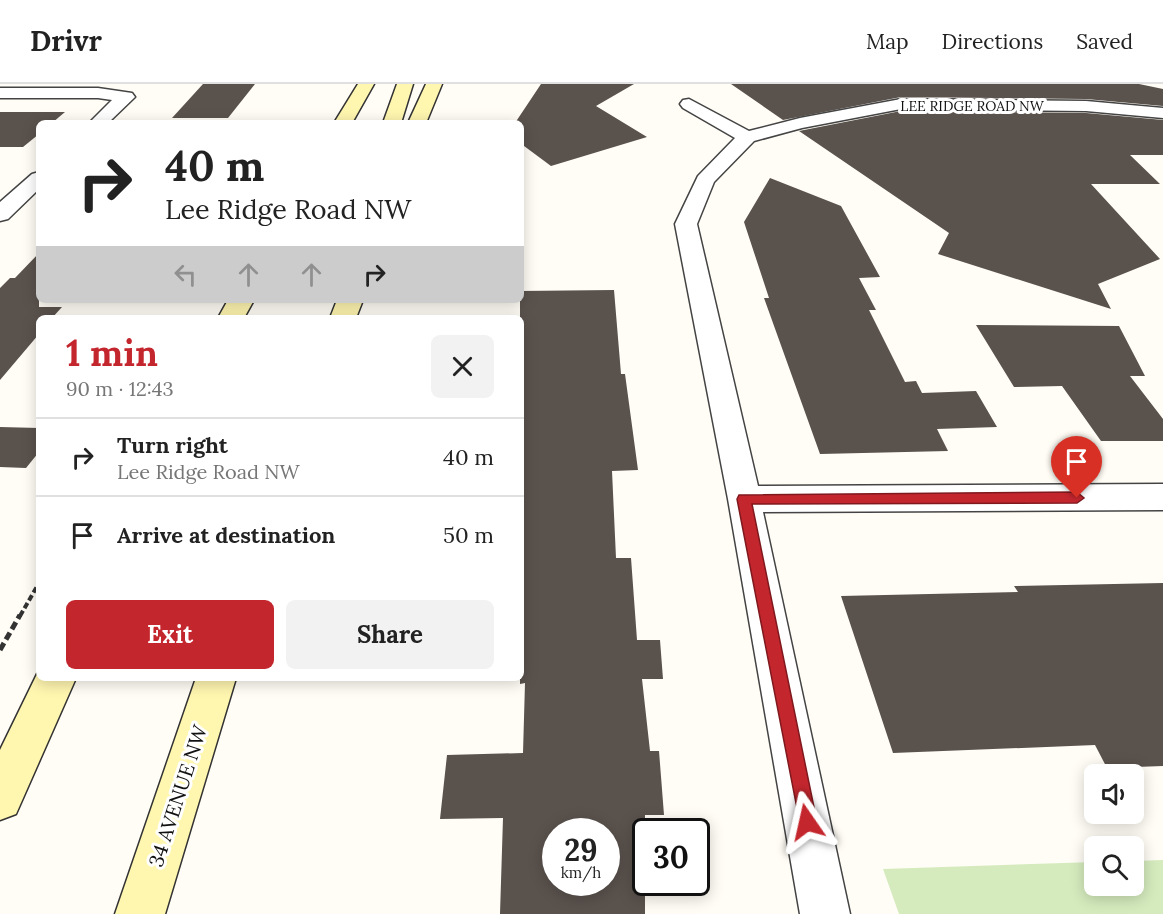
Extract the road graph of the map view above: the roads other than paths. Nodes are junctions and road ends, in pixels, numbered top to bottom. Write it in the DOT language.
graph roads {
  1 [pos="366,84"];
  2 [pos="405,84"];
  3 [pos="434,84"];
  4 [pos="443,84"];
  5 [pos="0,93"];
  6 [pos="426,103"];
  7 [pos="689,104"];
  8 [pos="1163,113"];
  9 [pos="101,120"];
  10 [pos="346,120"];
  11 [pos="393,120"];
  12 [pos="418,120"];
  13 [pos="747,136"];
  14 [pos="36,181"];
  15 [pos="0,214"];
  16 [pos="1163,497"];
  17 [pos="744,499"];
  18 [pos="55,681"];
  19 [pos="215,681"];
  20 [pos="0,798"];
  21 [pos="140,914"];
  22 [pos="825,914"];
  1 -- 10 [label="main road"];
  2 -- 11 [label="main road"];
  3 -- 6 [label="main road"];
  4 -- 6 [label="main road"];
  5 -- 9 [label="street"];
  6 -- 12 [label="main road"];
  7 -- 13 [label="street"];
  8 -- 13 [label="street, LEE RIDGE ROAD NW"];
  13 -- 17 [label="street"];
  14 -- 15 [label="street"];
  16 -- 17 [label="street"];
  17 -- 22 [label="street"];
  18 -- 20 [label="main road"];
  19 -- 21 [label="main road, 34 AVENUE NW"];
}
